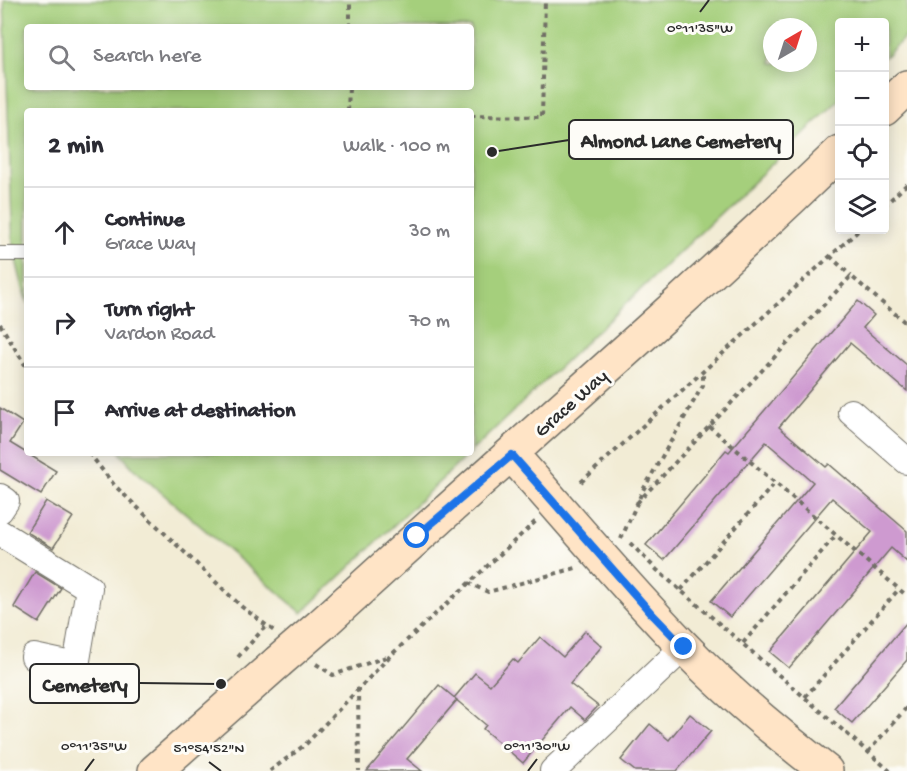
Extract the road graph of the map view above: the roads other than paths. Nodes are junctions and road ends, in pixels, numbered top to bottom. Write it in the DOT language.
graph roads {
  1 [pos="907,87"];
  2 [pos="889,104"];
  3 [pos="835,157"];
  4 [pos="0,254"];
  5 [pos="24,254"];
  6 [pos="851,412"];
  7 [pos="512,455"];
  8 [pos="907,461"];
  9 [pos="0,497"];
  10 [pos="0,510"];
  11 [pos="0,534"];
  12 [pos="684,647"];
  13 [pos="34,657"];
  14 [pos="160,769"];
  15 [pos="553,771"];
  16 [pos="826,771"];
  1 -- 2 [label="street"];
  3 -- 7 [label="street, Grace Way"];
  4 -- 5 [label="lane"];
  6 -- 8 [label="street"];
  7 -- 12 [label="street"];
  7 -- 14 [label="street, Grace Way, bridge"];
  9 -- 10 [label="street"];
  11 -- 13 [label="street"];
  12 -- 15 [label="street"];
  12 -- 16 [label="street"];
}
